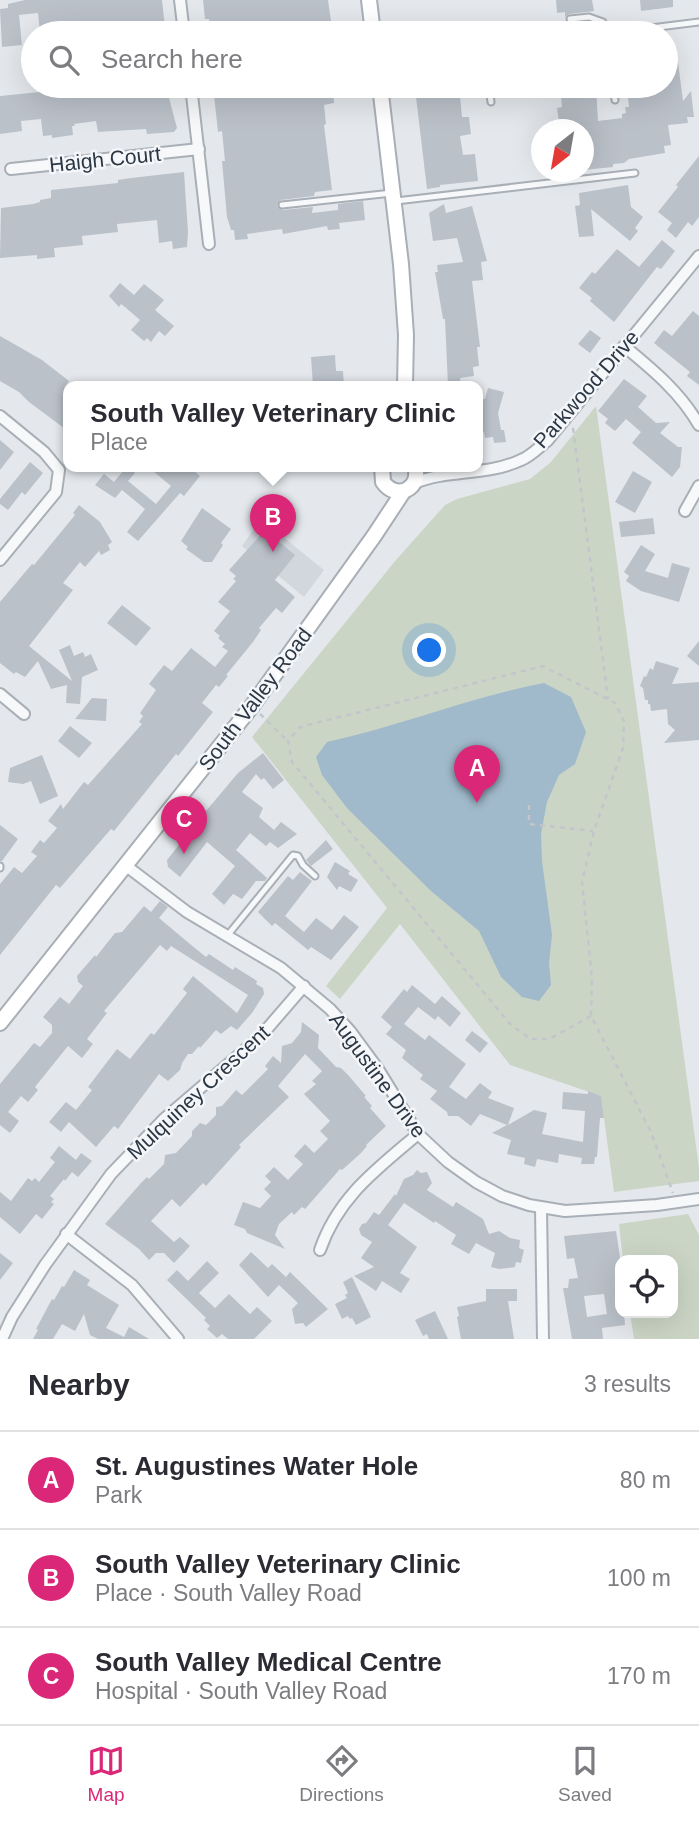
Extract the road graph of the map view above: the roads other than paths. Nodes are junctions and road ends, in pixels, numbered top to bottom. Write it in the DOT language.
graph roads {
  1 [pos="180,0"];
  2 [pos="369,0"];
  3 [pos="570,19"];
  4 [pos="183,21"];
  5 [pos="372,21"];
  6 [pos="600,21"];
  7 [pos="699,22"];
  8 [pos="678,25"];
  9 [pos="193,98"];
  10 [pos="381,98"];
  11 [pos="490,98"];
  12 [pos="491,102"];
  13 [pos="199,149"];
  14 [pos="11,169"];
  15 [pos="635,173"];
  16 [pos="393,197"];
  17 [pos="282,205"];
  18 [pos="209,244"];
  19 [pos="699,256"];
  20 [pos="624,346"];
  21 [pos="405,381"];
  22 [pos="0,416"];
  23 [pos="699,425"];
  24 [pos="483,471"];
  25 [pos="381,472"];
  26 [pos="417,472"];
  27 [pos="437,472"];
  28 [pos="469,472"];
  29 [pos="446,474"];
  30 [pos="699,486"];
  31 [pos="386,487"];
  32 [pos="408,488"];
  33 [pos="685,511"];
  34 [pos="374,536"];
  35 [pos="0,560"];
  36 [pos="0,694"];
  37 [pos="24,714"];
  38 [pos="124,865"];
  39 [pos="315,876"];
  40 [pos="227,936"];
  41 [pos="303,986"];
  42 [pos="0,1023"];
  43 [pos="418,1134"];
  44 [pos="699,1201"];
  45 [pos="541,1208"];
  46 [pos="66,1234"];
  47 [pos="320,1250"];
  48 [pos="2,1339"];
  49 [pos="178,1339"];
  50 [pos="543,1339"];
  1 -- 4 [label="street"];
  2 -- 5 [label="main road"];
  3 -- 6 [label="lane"];
  7 -- 8 [label="lane"];
  9 -- 13 [label="street"];
  10 -- 16 [label="main road"];
  11 -- 12 [label="lane"];
  13 -- 14 [label="street, Haigh Court"];
  13 -- 18 [label="street"];
  15 -- 16 [label="lane"];
  16 -- 17 [label="lane"];
  16 -- 21 [label="main road"];
  19 -- 20 [label="street, Parkwood Drive"];
  20 -- 23 [label="street"];
  20 -- 24 [label="street, Parkwood Drive"];
  22 -- 35 [label="street"];
  25 -- 31 [label="main road, South Valley Road"];
  26 -- 32 [label="main road, South Valley Road"];
  27 -- 29 [label="street, Parkwood Drive"];
  28 -- 29 [label="street, Parkwood Drive"];
  29 -- 32 [label="street, Parkwood Drive"];
  30 -- 33 [label="street"];
  31 -- 32 [label="main road"];
  31 -- 34 [label="main road, South Valley Road"];
  32 -- 34 [label="main road, South Valley Road"];
  34 -- 38 [label="main road, South Valley Road"];
  36 -- 37 [label="street"];
  38 -- 40 [label="street, Augustine Drive"];
  38 -- 42 [label="main road, South Valley Road"];
  39 -- 40 [label="lane"];
  40 -- 41 [label="street, Augustine Drive"];
  41 -- 43 [label="street, Augustine Drive"];
  41 -- 46 [label="street, Mulquiney Crescent"];
  43 -- 45 [label="street, Augustine Drive"];
  43 -- 47 [label="street"];
  44 -- 45 [label="street, Augustine Drive"];
  45 -- 50 [label="street"];
  46 -- 48 [label="street, Mulquiney Crescent"];
  46 -- 49 [label="street"];
}
